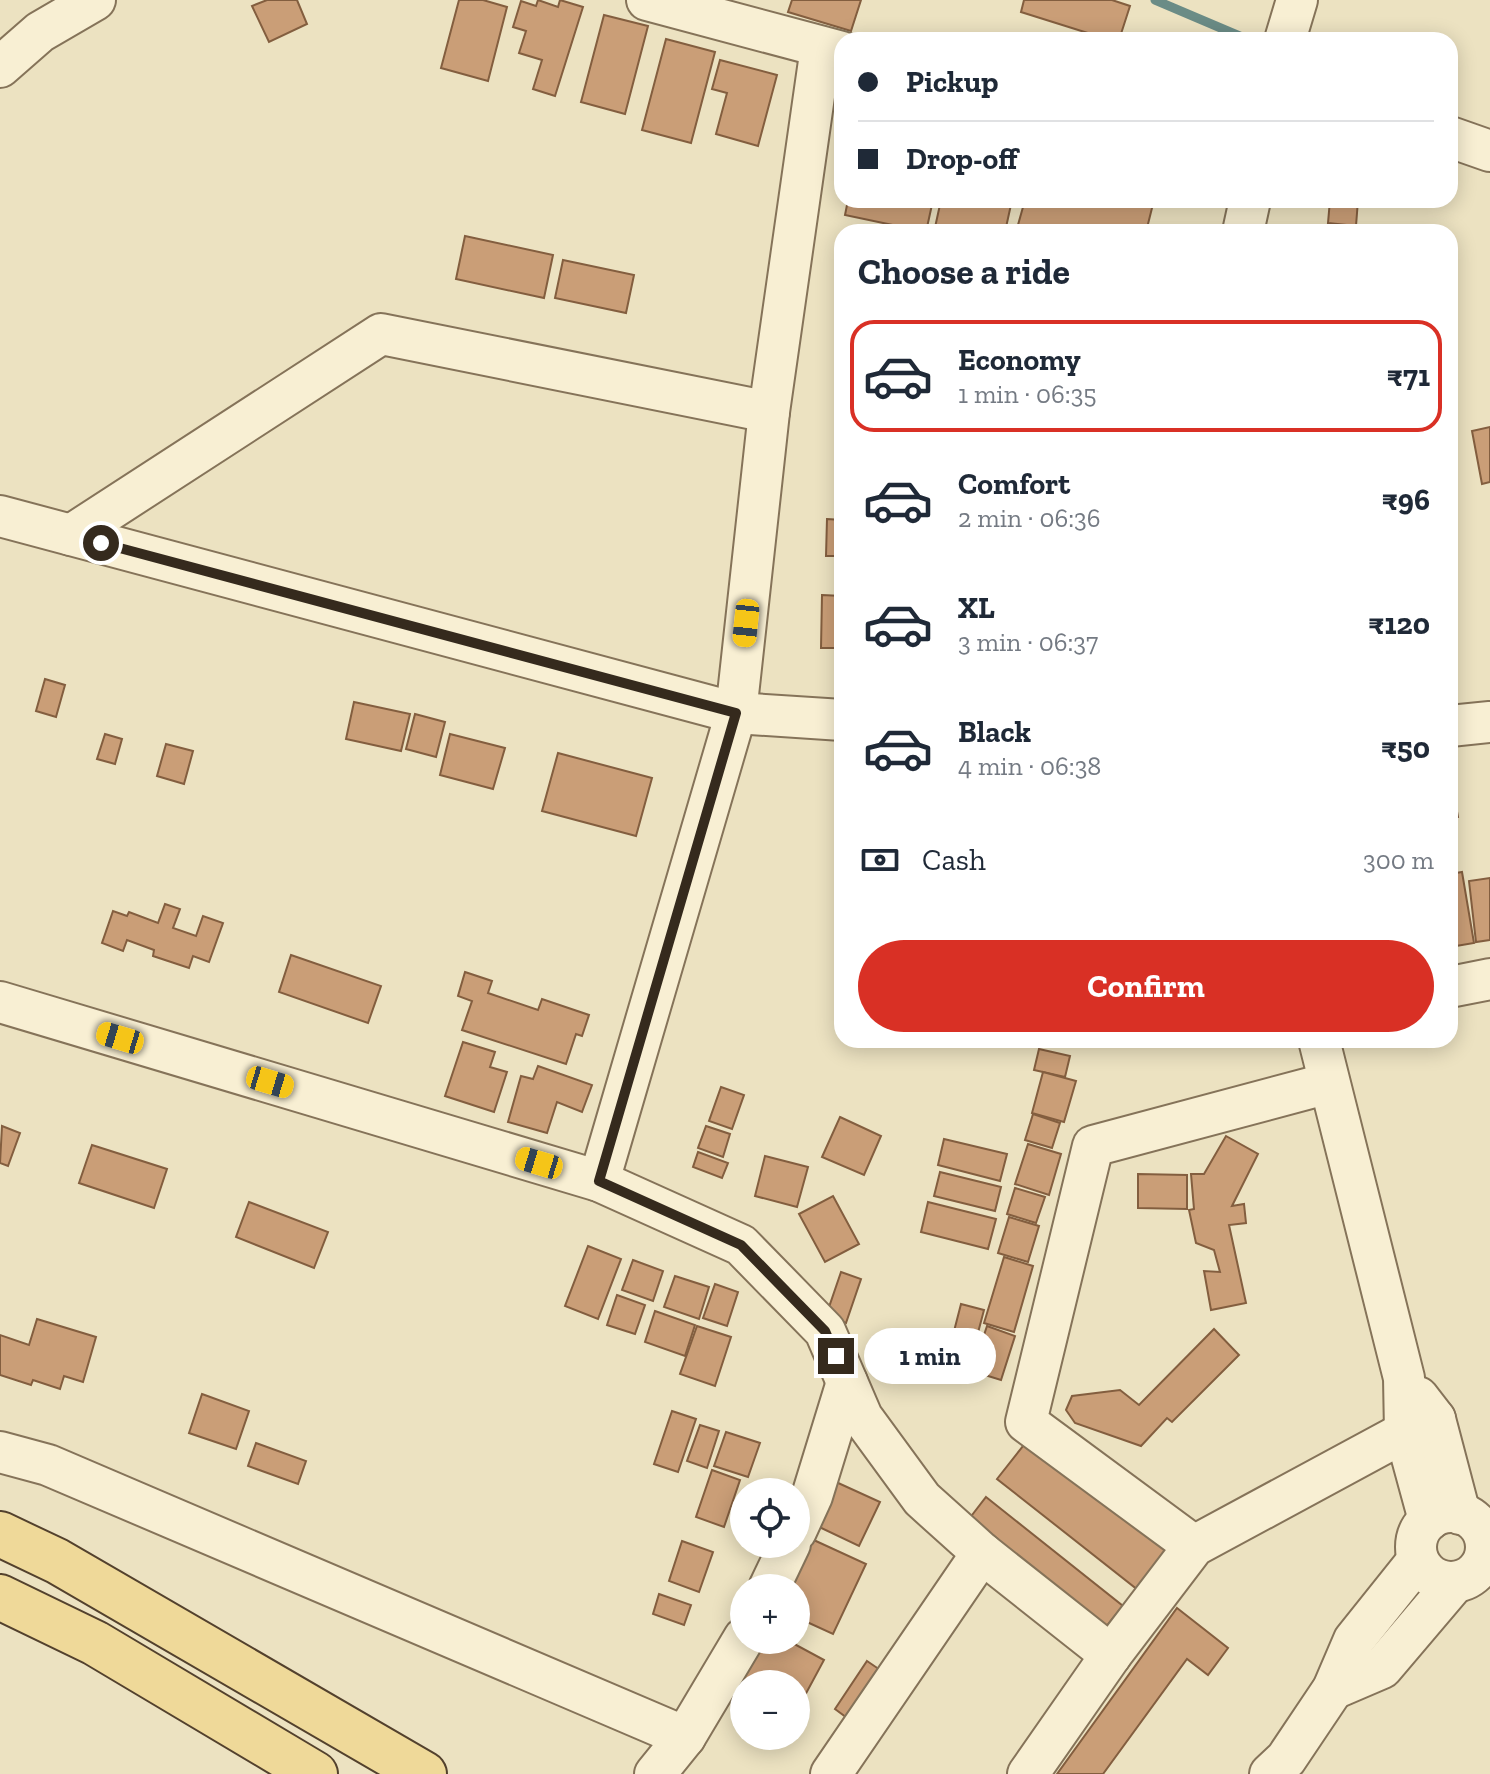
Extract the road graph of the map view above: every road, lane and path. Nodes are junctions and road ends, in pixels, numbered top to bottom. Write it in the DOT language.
graph roads {
  1 [pos="95,0"];
  2 [pos="647,0"];
  3 [pos="831,50"];
  4 [pos="0,67"];
  5 [pos="1458,140"];
  6 [pos="1490,151"];
  7 [pos="769,412"];
  8 [pos="0,516"];
  9 [pos="71,535"];
  10 [pos="736,713"];
  11 [pos="834,719"];
  12 [pos="1490,722"];
  13 [pos="1458,725"];
  14 [pos="1490,979"];
  15 [pos="1458,985"];
  16 [pos="0,1002"];
  17 [pos="1321,1048"];
  18 [pos="1329,1083"];
  19 [pos="599,1181"];
  20 [pos="847,1382"];
  21 [pos="1420,1425"];
  22 [pos="0,1452"];
  23 [pos="810,1500"];
  24 [pos="1462,1517"];
  25 [pos="0,1534"];
  26 [pos="1194,1546"];
  27 [pos="982,1553"];
  28 [pos="1418,1560"];
  29 [pos="1476,1568"];
  30 [pos="0,1597"];
  31 [pos="734,1654"];
  32 [pos="1111,1655"];
  33 [pos="1333,1689"];
  34 [pos="685,1737"];
  35 [pos="1288,1769"];
  36 [pos="315,1774"];
  37 [pos="424,1774"];
  38 [pos="655,1774"];
  39 [pos="831,1774"];
  40 [pos="1028,1774"];
  1 -- 4 [label="street"];
  2 -- 3 [label="street"];
  3 -- 7 [label="street"];
  5 -- 6 [label="street"];
  7 -- 9 [label="street"];
  7 -- 10 [label="street"];
  8 -- 9 [label="street"];
  9 -- 10 [label="street"];
  10 -- 11 [label="street"];
  10 -- 19 [label="street"];
  12 -- 13 [label="street"];
  14 -- 15 [label="street"];
  16 -- 19 [label="street"];
  17 -- 18 [label="street"];
  18 -- 21 [label="street"];
  18 -- 26 [label="street"];
  19 -- 20 [label="street"];
  20 -- 23 [label="street"];
  20 -- 27 [label="street"];
  21 -- 24 [label="street"];
  21 -- 26 [label="street"];
  22 -- 34 [label="street"];
  24 -- 28 [label="street"];
  24 -- 29 [label="street"];
  25 -- 37 [label="main road"];
  26 -- 32 [label="street"];
  27 -- 32 [label="street"];
  27 -- 39 [label="street"];
  28 -- 29 [label="street"];
  28 -- 33 [label="street"];
  29 -- 33 [label="street"];
  30 -- 36 [label="main road"];
  31 -- 34 [label="street"];
  32 -- 40 [label="street"];
  33 -- 35 [label="street"];
  34 -- 38 [label="street"];
}
